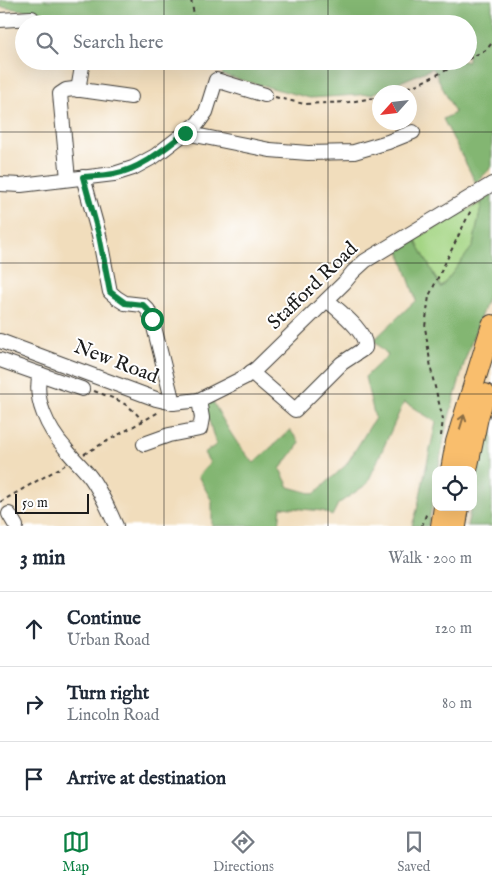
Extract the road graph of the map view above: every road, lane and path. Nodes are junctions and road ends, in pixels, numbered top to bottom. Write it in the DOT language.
graph roads {
  1 [pos="192,0"];
  2 [pos="194,15"];
  3 [pos="15,19"];
  4 [pos="0,20"];
  5 [pos="492,44"];
  6 [pos="477,54"];
  7 [pos="81,70"];
  8 [pos="447,70"];
  9 [pos="415,85"];
  10 [pos="78,90"];
  11 [pos="265,95"];
  12 [pos="131,97"];
  13 [pos="372,98"];
  14 [pos="413,132"];
  15 [pos="185,133"];
  16 [pos="83,177"];
  17 [pos="68,179"];
  18 [pos="0,184"];
  19 [pos="486,189"];
  20 [pos="327,300"];
  21 [pos="492,325"];
  22 [pos="0,341"];
  23 [pos="0,360"];
  24 [pos="252,372"];
  25 [pos="492,373"];
  26 [pos="40,374"];
  27 [pos="82,389"];
  28 [pos="218,391"];
  29 [pos="199,400"];
  30 [pos="173,403"];
  31 [pos="156,414"];
  32 [pos="143,422"];
  33 [pos="441,443"];
  34 [pos="144,444"];
  35 [pos="74,459"];
  36 [pos="452,466"];
  37 [pos="468,466"];
  38 [pos="0,502"];
  39 [pos="443,511"];
  40 [pos="458,511"];
  41 [pos="116,526"];
  42 [pos="441,526"];
  43 [pos="456,526"];
  1 -- 2 [label="path"];
  3 -- 4 [label="street"];
  5 -- 6 [label="path"];
  7 -- 10 [label="street"];
  8 -- 9 [label="path"];
  10 -- 12 [label="street"];
  10 -- 17 [label="street"];
  11 -- 13 [label="path"];
  11 -- 15 [label="street"];
  14 -- 15 [label="street"];
  15 -- 16 [label="street"];
  16 -- 17 [label="street"];
  16 -- 30 [label="street"];
  17 -- 18 [label="street"];
  19 -- 20 [label="street, Stafford Road"];
  19 -- 33 [label="path"];
  20 -- 24 [label="street, Stafford Road"];
  20 -- 24 [label="street"];
  36 -- 21 [label="highway, one-way"];
  22 -- 30 [label="street, New Road"];
  23 -- 26 [label="street"];
  24 -- 28 [label="street, Stafford Road"];
  25 -- 37 [label="highway"];
  26 -- 27 [label="street"];
  26 -- 35 [label="street"];
  27 -- 32 [label="path"];
  28 -- 29 [label="street, New Road"];
  29 -- 30 [label="street, New Road"];
  29 -- 34 [label="street"];
  31 -- 32 [label="path"];
  32 -- 35 [label="path"];
  35 -- 38 [label="path"];
  35 -- 41 [label="street"];
  39 -- 42 [label="highway"];
  40 -- 43 [label="highway"];
}
